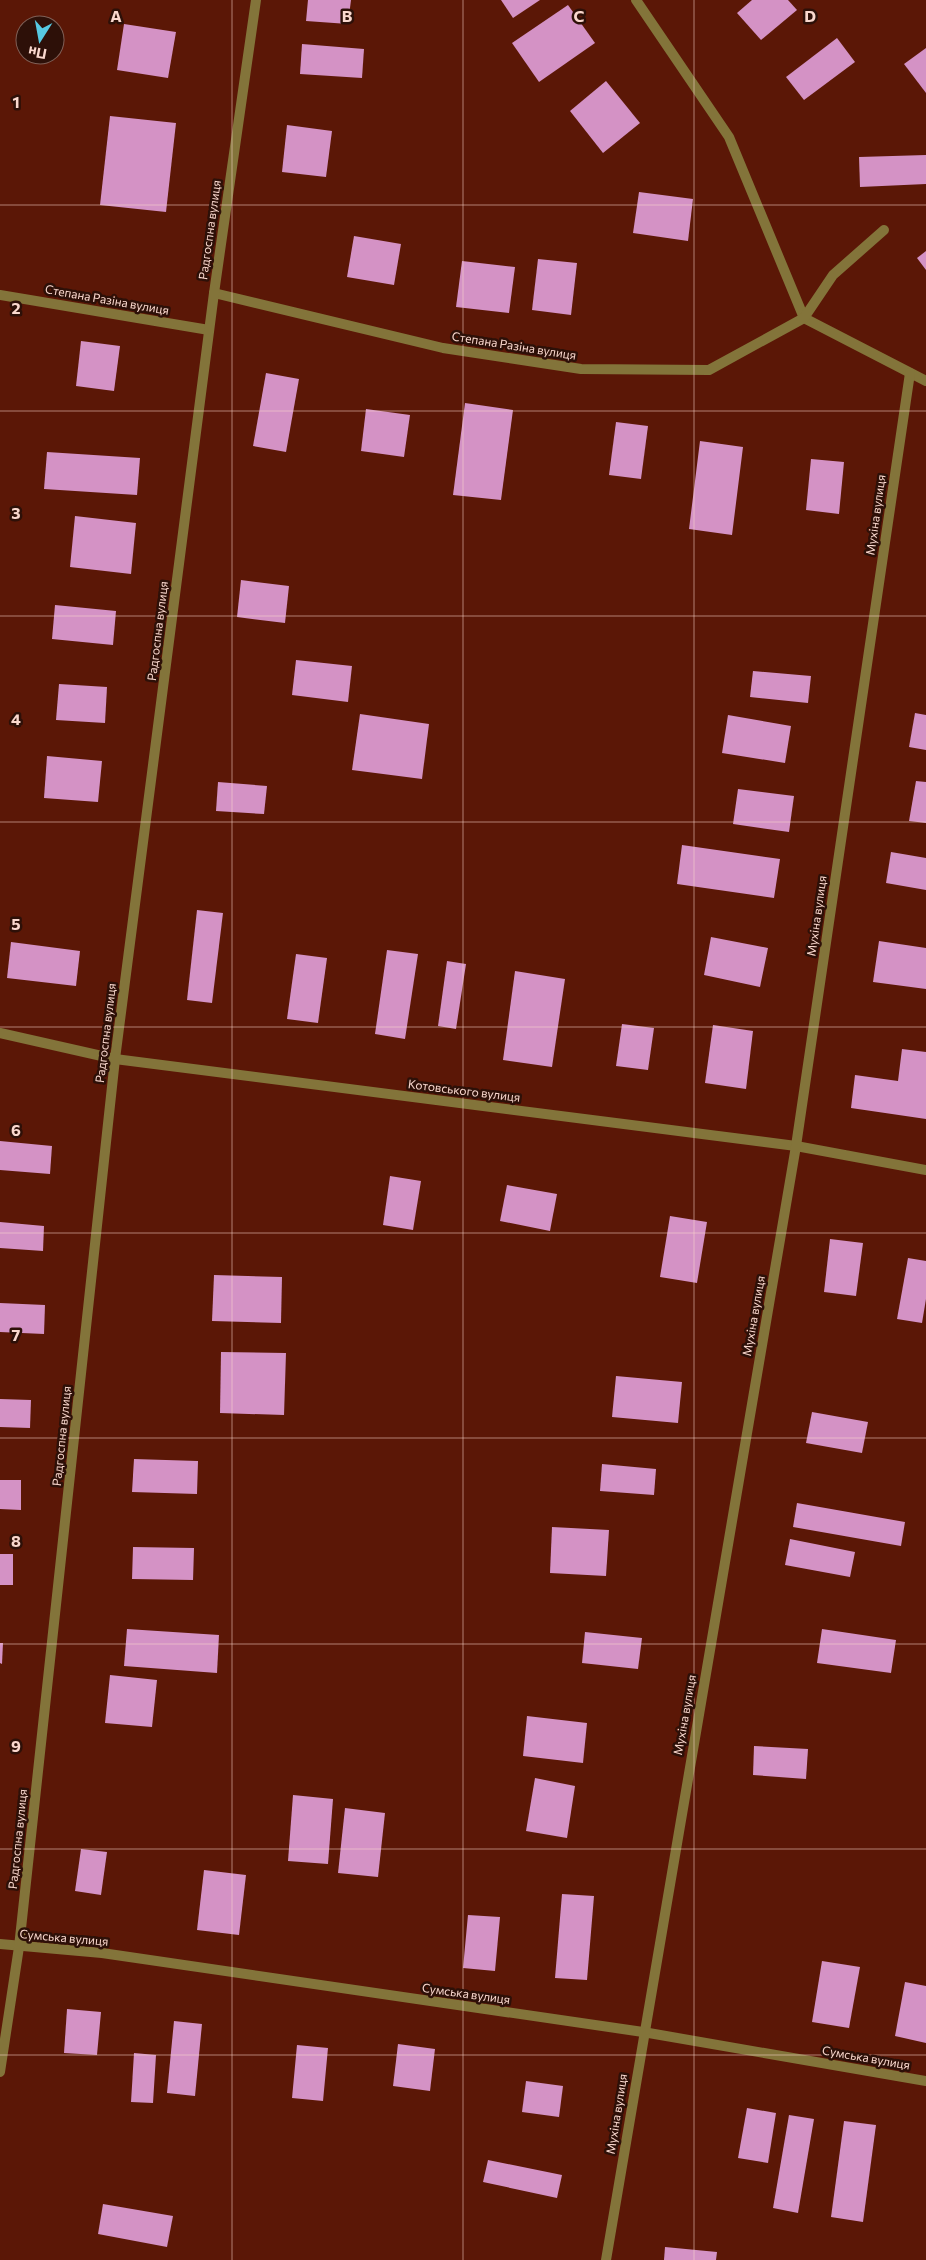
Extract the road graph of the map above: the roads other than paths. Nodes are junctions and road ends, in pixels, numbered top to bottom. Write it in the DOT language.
graph roads {
  1 [pos="256,0"];
  2 [pos="636,0"];
  3 [pos="884,230"];
  4 [pos="214,293"];
  5 [pos="0,295"];
  6 [pos="804,318"];
  7 [pos="209,330"];
  8 [pos="910,373"];
  9 [pos="926,381"];
  10 [pos="0,1033"];
  11 [pos="115,1059"];
  12 [pos="796,1146"];
  13 [pos="926,1170"];
  14 [pos="0,1944"];
  15 [pos="19,1947"];
  16 [pos="644,2032"];
  17 [pos="0,2072"];
  18 [pos="926,2080"];
  19 [pos="606,2260"];
  1 -- 4 [label="street, Радгоспна вулиця"];
  2 -- 6 [label="street"];
  3 -- 6 [label="street, Степана Разіна вулиця"];
  4 -- 6 [label="street, Степана Разіна вулиця"];
  4 -- 7 [label="street, Радгоспна вулиця"];
  5 -- 7 [label="street, Степана Разіна вулиця"];
  6 -- 8 [label="street"];
  7 -- 11 [label="street, Радгоспна вулиця"];
  8 -- 9 [label="street"];
  8 -- 12 [label="street, Мухіна вулиця"];
  10 -- 11 [label="street, Котовського вулиця"];
  11 -- 12 [label="street, Котовського вулиця"];
  11 -- 15 [label="street, Радгоспна вулиця"];
  12 -- 13 [label="street, Котовського вулиця"];
  12 -- 16 [label="street, Мухіна вулиця"];
  14 -- 15 [label="street, Сумська вулиця"];
  15 -- 16 [label="street, Сумська вулиця"];
  15 -- 17 [label="street, Радгоспна вулиця"];
  16 -- 18 [label="street, Сумська вулиця"];
  16 -- 19 [label="street, Мухіна вулиця"];
}
